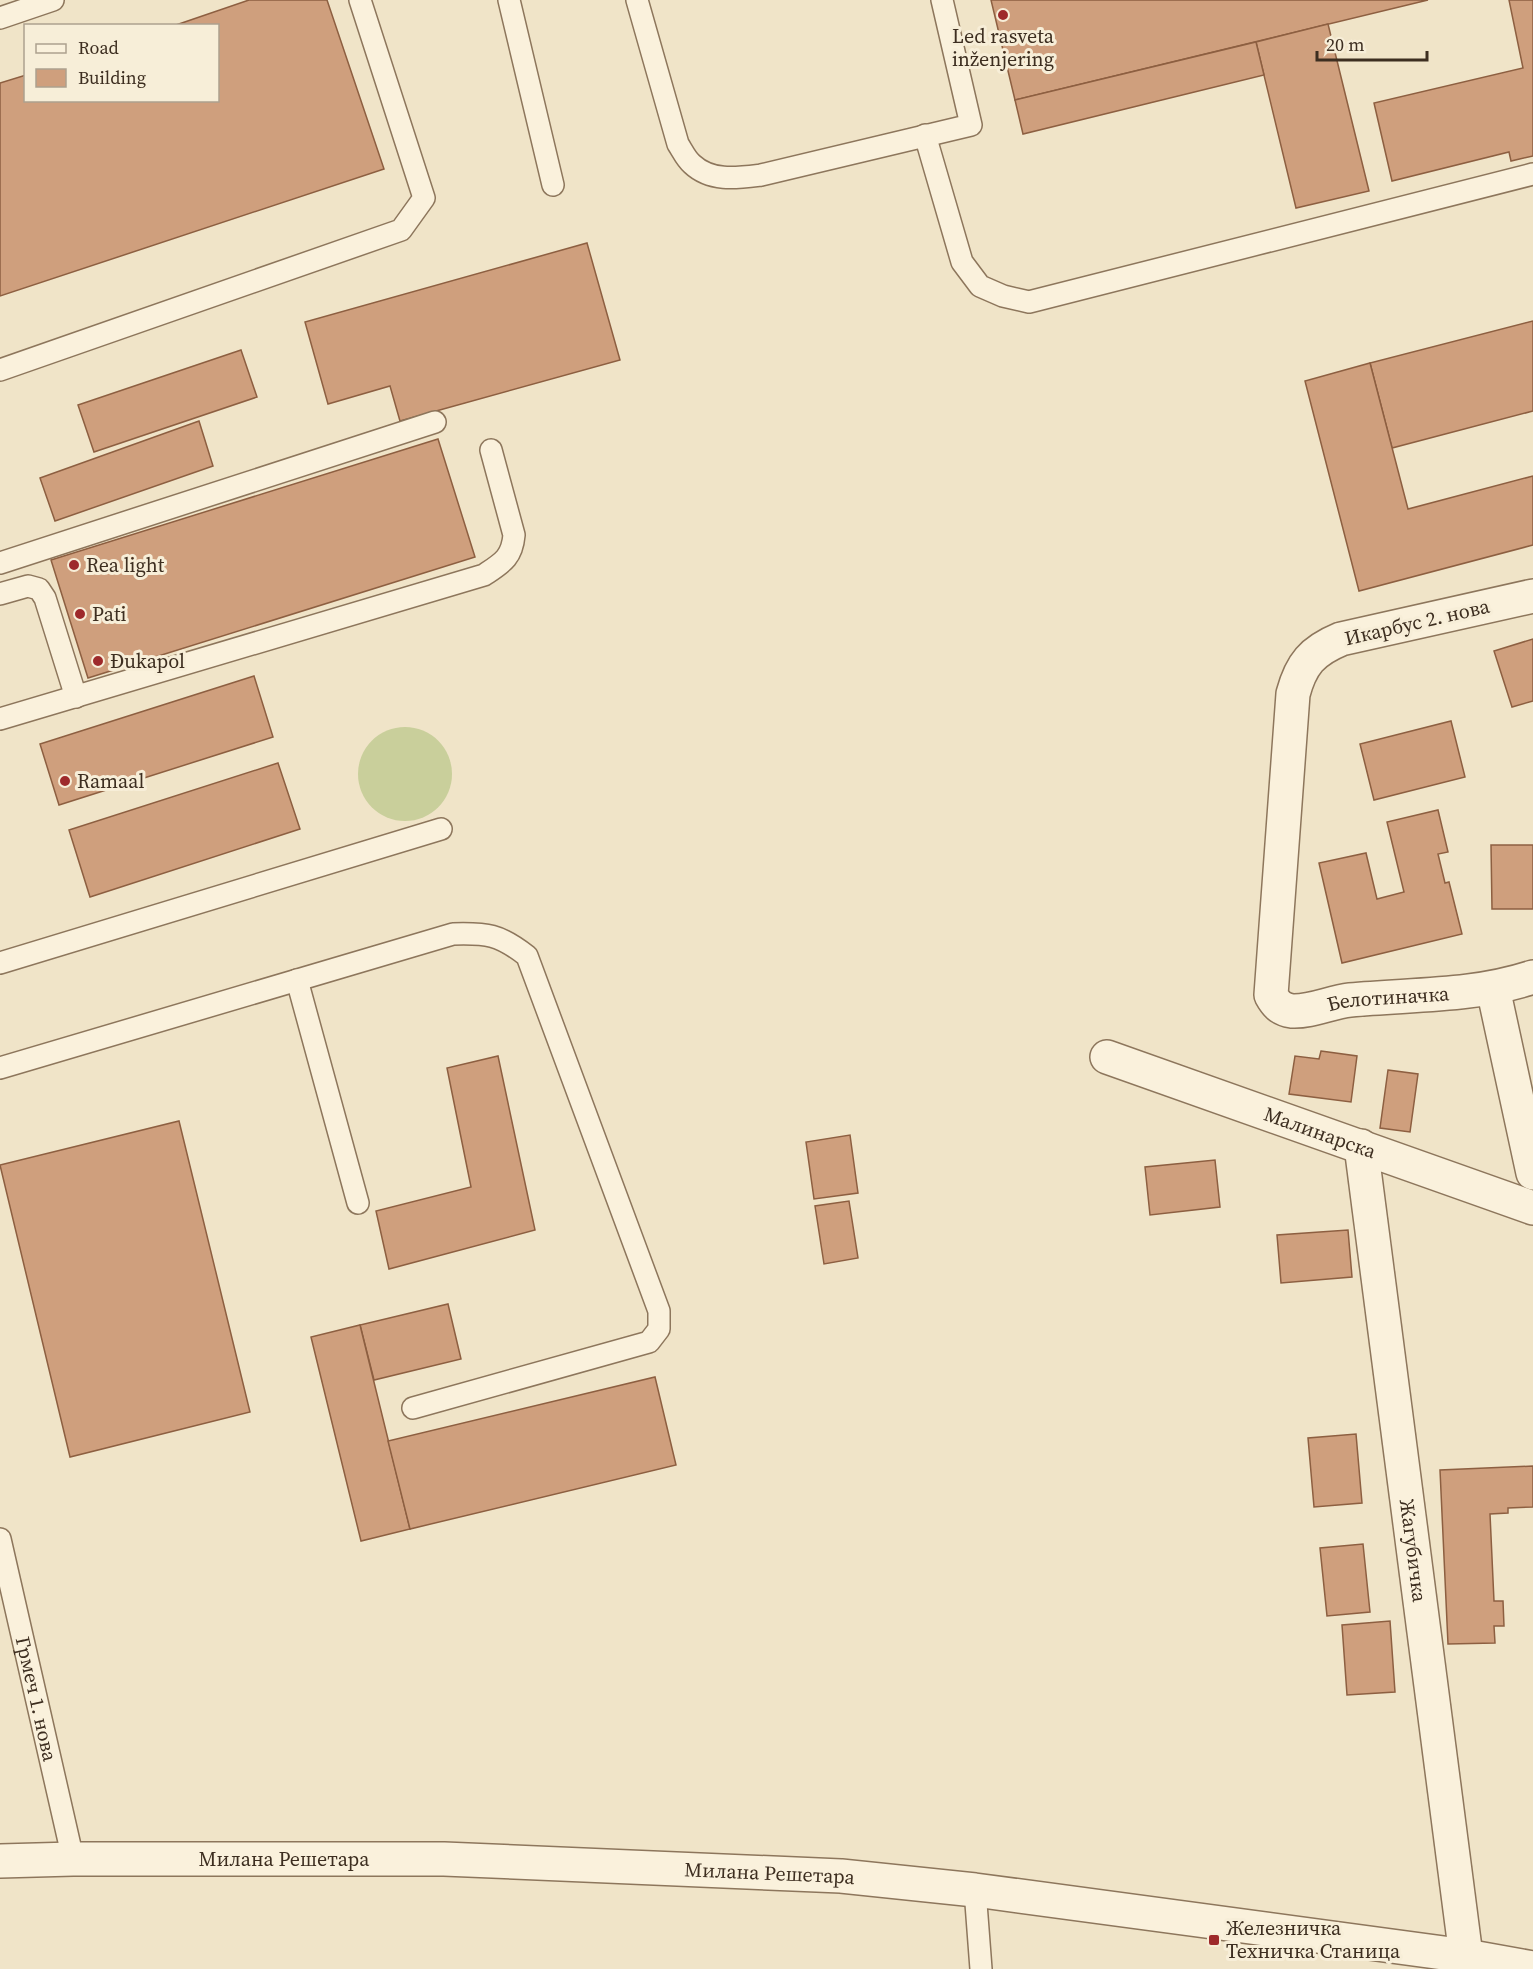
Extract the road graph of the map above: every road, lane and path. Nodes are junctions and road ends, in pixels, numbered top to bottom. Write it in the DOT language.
graph roads {
  1 [pos="53,0"];
  2 [pos="360,0"];
  3 [pos="509,0"];
  4 [pos="637,0"];
  5 [pos="942,0"];
  6 [pos="0,18"];
  7 [pos="925,135"];
  8 [pos="1533,174"];
  9 [pos="553,185"];
  10 [pos="0,370"];
  11 [pos="435,422"];
  12 [pos="491,450"];
  13 [pos="0,563"];
  14 [pos="0,594"];
  15 [pos="1533,596"];
  16 [pos="76,697"];
  17 [pos="0,719"];
  18 [pos="441,829"];
  19 [pos="0,963"];
  20 [pos="1533,977"];
  21 [pos="297,980"];
  22 [pos="1493,988"];
  23 [pos="1284,1009"];
  24 [pos="1107,1058"];
  25 [pos="0,1068"];
  26 [pos="1361,1146"];
  27 [pos="1533,1173"];
  28 [pos="1530,1197"];
  29 [pos="358,1203"];
  30 [pos="413,1408"];
  31 [pos="0,1539"];
  32 [pos="73,1859"];
  33 [pos="0,1862"];
  34 [pos="975,1890"];
  35 [pos="1466,1956"];
  36 [pos="1533,1968"];
  37 [pos="981,1969"];
  1 -- 6 [label="lane"];
  2 -- 10 [label="lane"];
  3 -- 9 [label="lane"];
  4 -- 7 [label="lane"];
  5 -- 7 [label="lane"];
  7 -- 8 [label="lane"];
  11 -- 13 [label="lane"];
  12 -- 16 [label="lane"];
  14 -- 16 [label="lane"];
  15 -- 23 [label="street, Икарбус 2. нова"];
  16 -- 17 [label="lane"];
  18 -- 19 [label="lane"];
  20 -- 22 [label="street, Белотиначка"];
  21 -- 25 [label="lane"];
  21 -- 29 [label="lane"];
  21 -- 30 [label="lane"];
  22 -- 23 [label="street, Белотиначка"];
  22 -- 27 [label="street"];
  24 -- 26 [label="street, Малинарска"];
  26 -- 28 [label="street, Малинарска"];
  26 -- 35 [label="street, Жагубичка"];
  31 -- 32 [label="lane, Грмеч 1. нова"];
  32 -- 33 [label="street, Милана Решетара"];
  32 -- 34 [label="street, Милана Решетара"];
  34 -- 35 [label="street, Милана Решетара"];
  34 -- 37 [label="lane"];
  35 -- 36 [label="street, Милана Решетара"];
}
